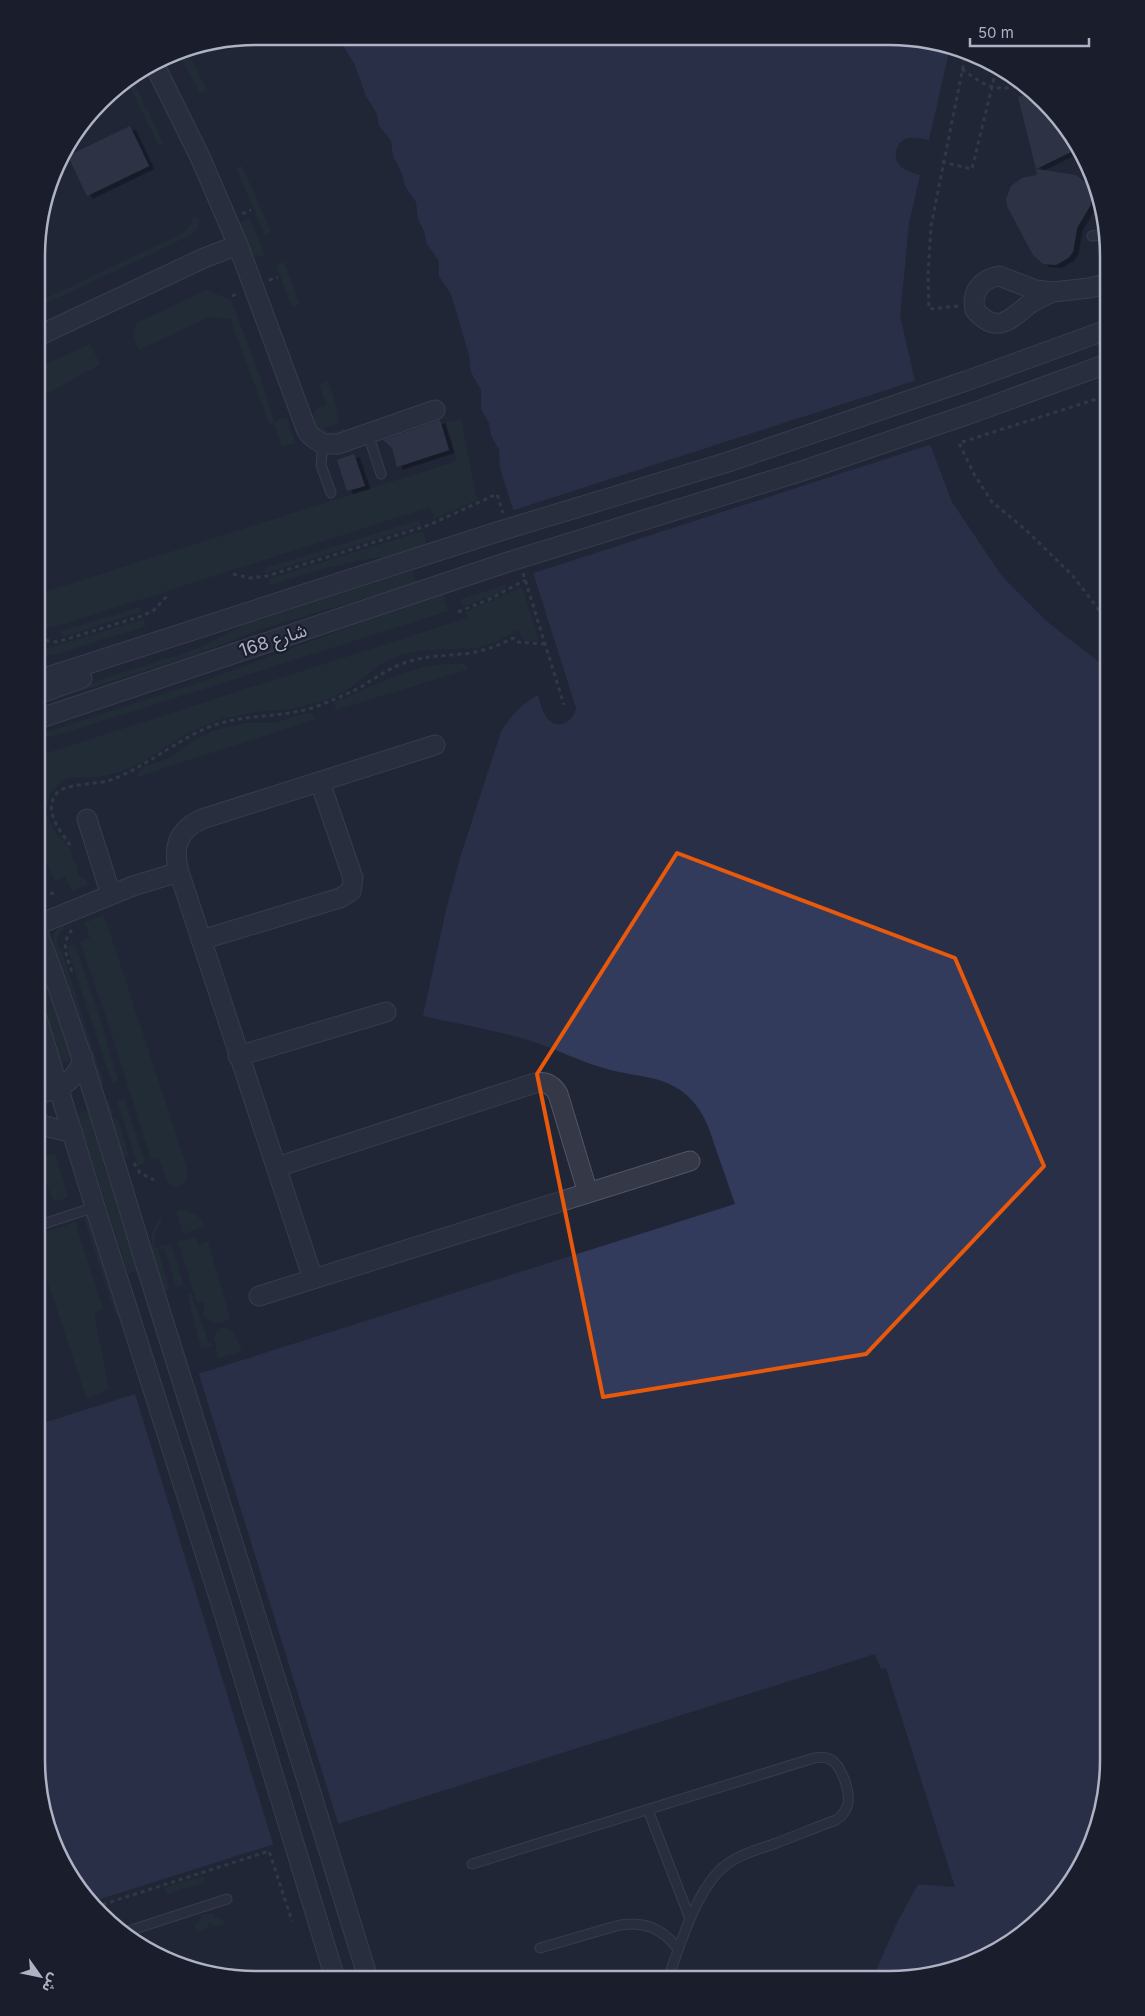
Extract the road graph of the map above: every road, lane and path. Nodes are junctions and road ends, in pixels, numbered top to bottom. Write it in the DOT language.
graph roads {
  1 [pos="964,59"];
  2 [pos="962,69"];
  3 [pos="157,70"];
  4 [pos="995,74"];
  5 [pos="1013,86"];
  6 [pos="992,88"];
  7 [pos="942,162"];
  8 [pos="1099,235"];
  9 [pos="1092,236"];
  10 [pos="238,245"];
  11 [pos="1100,285"];
  12 [pos="1053,292"];
  13 [pos="974,304"];
  14 [pos="1100,332"];
  15 [pos="45,333"];
  16 [pos="1100,366"];
  17 [pos="1100,398"];
  18 [pos="434,410"];
  19 [pos="368,434"];
  20 [pos="323,444"];
  21 [pos="381,474"];
  22 [pos="331,493"];
  23 [pos="429,525"];
  24 [pos="233,574"];
  25 [pos="525,580"];
  26 [pos="168,595"];
  27 [pos="1100,611"];
  28 [pos="458,612"];
  29 [pos="45,640"];
  30 [pos="545,644"];
  31 [pos="140,646"];
  32 [pos="45,667"];
  33 [pos="72,669"];
  34 [pos="45,678"];
  35 [pos="45,691"];
  36 [pos="45,717"];
  37 [pos="435,744"];
  38 [pos="320,782"];
  39 [pos="86,819"];
  40 [pos="70,845"];
  41 [pos="179,872"];
  42 [pos="45,892"];
  43 [pos="57,894"];
  44 [pos="111,895"];
  45 [pos="45,922"];
  46 [pos="201,940"];
  47 [pos="45,953"];
  48 [pos="386,1012"];
  49 [pos="45,1045"];
  50 [pos="238,1056"];
  51 [pos="83,1058"];
  52 [pos="58,1088"];
  53 [pos="45,1092"];
  54 [pos="45,1126"];
  55 [pos="73,1133"];
  56 [pos="690,1162"];
  57 [pos="277,1168"];
  58 [pos="588,1193"];
  59 [pos="94,1207"];
  60 [pos="45,1223"];
  61 [pos="313,1279"];
  62 [pos="259,1296"];
  63 [pos="648,1810"];
  64 [pos="472,1864"];
  65 [pos="227,1898"];
  66 [pos="103,1905"];
  67 [pos="690,1919"];
  68 [pos="292,1921"];
  69 [pos="132,1930"];
  70 [pos="540,1948"];
  71 [pos="678,1949"];
  72 [pos="333,1971"];
  73 [pos="366,1971"];
  74 [pos="671,1971"];
  1 -- 2 [label="path"];
  2 -- 6 [label="path"];
  2 -- 7 [label="path"];
  3 -- 10 [label="street"];
  4 -- 6 [label="path"];
  5 -- 6 [label="path"];
  6 -- 7 [label="path"];
  7 -- 13 [label="path"];
  8 -- 9 [label="lane"];
  10 -- 15 [label="street"];
  10 -- 20 [label="street"];
  11 -- 12 [label="street"];
  12 -- 13 [label="street"];
  12 -- 13 [label="street"];
  14 -- 31 [label="street, شارع 168, bridge"];
  16 -- 36 [label="street, شارع 168, bridge"];
  17 -- 27 [label="path"];
  18 -- 19 [label="street"];
  19 -- 20 [label="street"];
  19 -- 21 [label="lane"];
  20 -- 22 [label="lane"];
  23 -- 24 [label="path"];
  25 -- 28 [label="path"];
  26 -- 29 [label="path"];
  30 -- 40 [label="path"];
  31 -- 33 [label="street, شارع 168"];
  31 -- 35 [label="street, شارع 168"];
  32 -- 33 [label="street"];
  33 -- 34 [label="street, شارع 168"];
  37 -- 38 [label="street"];
  38 -- 41 [label="street"];
  38 -- 46 [label="street"];
  39 -- 44 [label="street"];
  41 -- 44 [label="street"];
  41 -- 46 [label="street"];
  42 -- 43 [label="path"];
  44 -- 45 [label="street"];
  46 -- 50 [label="street"];
  47 -- 51 [label="street"];
  48 -- 50 [label="street"];
  49 -- 52 [label="street"];
  50 -- 57 [label="street"];
  51 -- 52 [label="street"];
  51 -- 73 [label="street"];
  52 -- 53 [label="street"];
  52 -- 55 [label="street"];
  54 -- 55 [label="street"];
  55 -- 59 [label="street"];
  56 -- 58 [label="street"];
  57 -- 58 [label="street"];
  57 -- 61 [label="street"];
  58 -- 61 [label="street"];
  59 -- 60 [label="lane"];
  59 -- 72 [label="street"];
  61 -- 62 [label="street"];
  63 -- 64 [label="lane"];
  63 -- 67 [label="lane"];
  63 -- 67 [label="lane"];
  65 -- 69 [label="lane"];
  66 -- 68 [label="path"];
  67 -- 71 [label="lane"];
  70 -- 71 [label="lane"];
  71 -- 74 [label="lane"];
}
